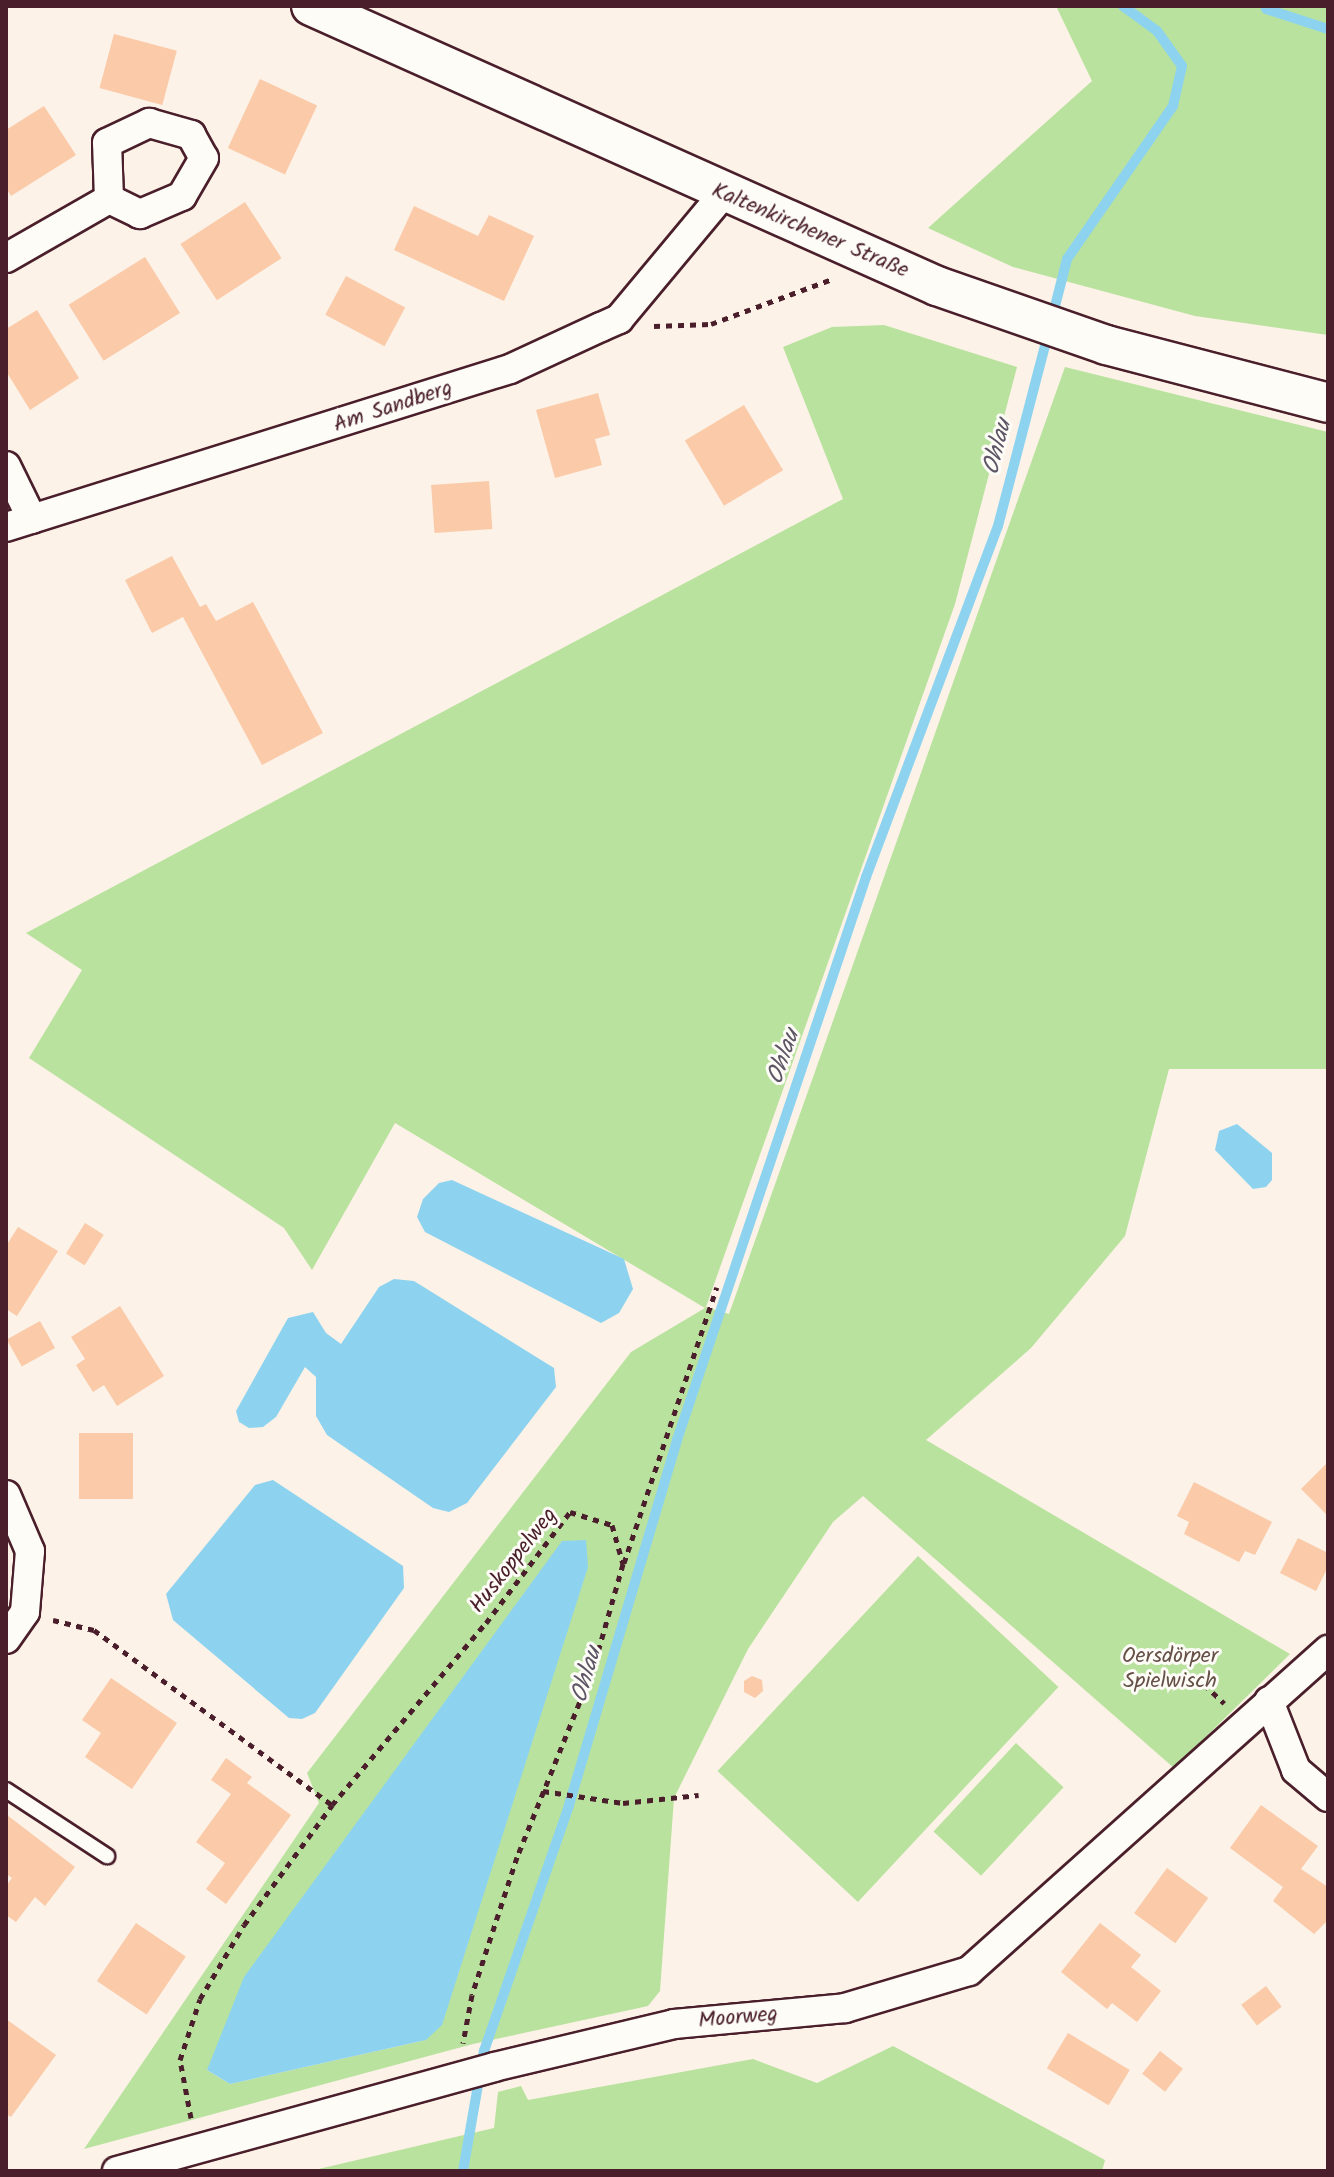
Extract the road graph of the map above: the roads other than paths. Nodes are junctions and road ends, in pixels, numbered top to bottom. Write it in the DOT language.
graph roads {
  1 [pos="311,6"];
  2 [pos="723,194"];
  3 [pos="109,199"];
  4 [pos="6,258"];
  5 [pos="1328,403"];
  6 [pos="6,466"];
  7 [pos="19,523"];
  8 [pos="6,1495"];
  9 [pos="6,1639"];
  10 [pos="1328,1650"];
  11 [pos="1269,1701"];
  12 [pos="6,1790"];
  13 [pos="1328,1797"];
  14 [pos="107,1856"];
  15 [pos="117,2171"];
  1 -- 2 [label="main road, Kaltenkirchener Straße"];
  2 -- 5 [label="main road, Kaltenkirchener Straße"];
  2 -- 7 [label="street, Am Sandberg"];
  3 -- 4 [label="street"];
  6 -- 7 [label="street"];
  8 -- 9 [label="street"];
  10 -- 11 [label="street, Moorweg"];
  11 -- 13 [label="street"];
  11 -- 15 [label="street, Moorweg"];
  12 -- 14 [label="lane"];
}
